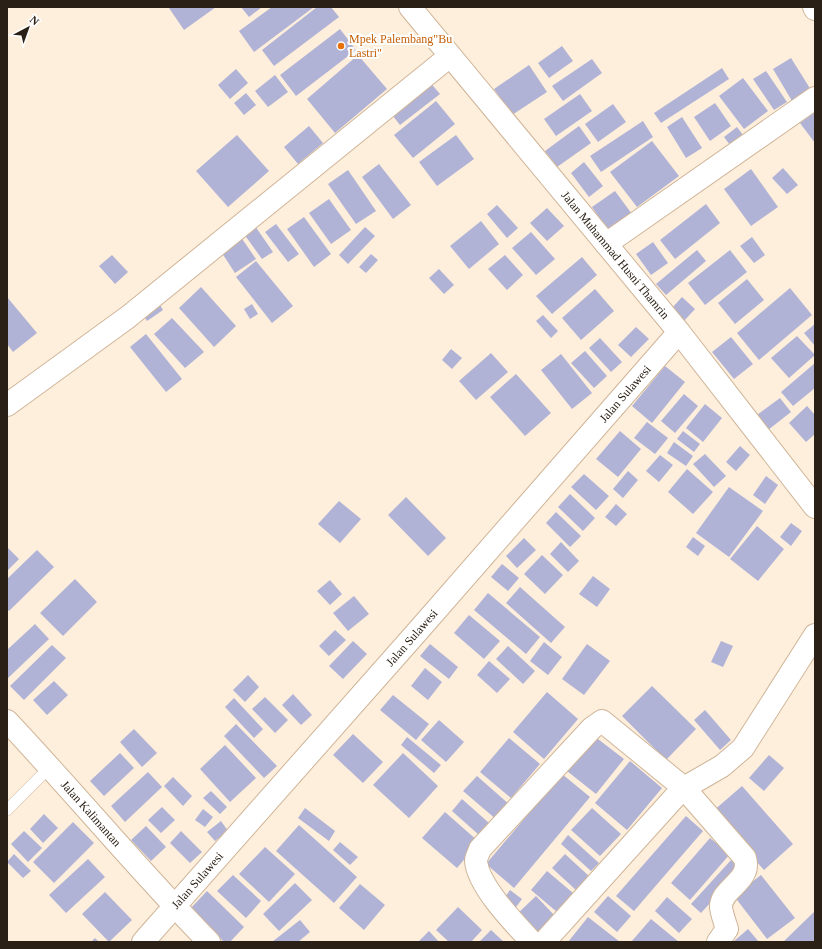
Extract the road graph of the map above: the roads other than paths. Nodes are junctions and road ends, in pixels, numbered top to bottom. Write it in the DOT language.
graph roads {
  1 [pos="410,7"];
  2 [pos="450,56"];
  3 [pos="815,98"];
  4 [pos="606,244"];
  5 [pos="679,332"];
  6 [pos="7,405"];
  7 [pos="815,507"];
  8 [pos="815,635"];
  9 [pos="7,721"];
  10 [pos="50,766"];
  11 [pos="684,788"];
  12 [pos="7,810"];
  13 [pos="174,907"];
  14 [pos="143,942"];
  15 [pos="210,942"];
  16 [pos="532,942"];
  17 [pos="544,942"];
  18 [pos="718,942"];
  1 -- 2 [label="street, Jalan Muhammad Husni Thamrin"];
  2 -- 4 [label="street, Jalan Muhammad Husni Thamrin"];
  2 -- 6 [label="street"];
  3 -- 4 [label="street"];
  4 -- 5 [label="street, Jalan Muhammad Husni Thamrin"];
  5 -- 7 [label="street, Jalan Muhammad Husni Thamrin"];
  5 -- 13 [label="street, Jalan Sulawesi"];
  8 -- 11 [label="street"];
  9 -- 10 [label="street, Jalan Kalimantan"];
  10 -- 12 [label="lane"];
  10 -- 13 [label="street, Jalan Kalimantan"];
  11 -- 16 [label="street"];
  11 -- 17 [label="street"];
  11 -- 18 [label="street"];
  13 -- 14 [label="street, Jalan Sulawesi"];
  13 -- 15 [label="street, Jalan Kalimantan"];
}
